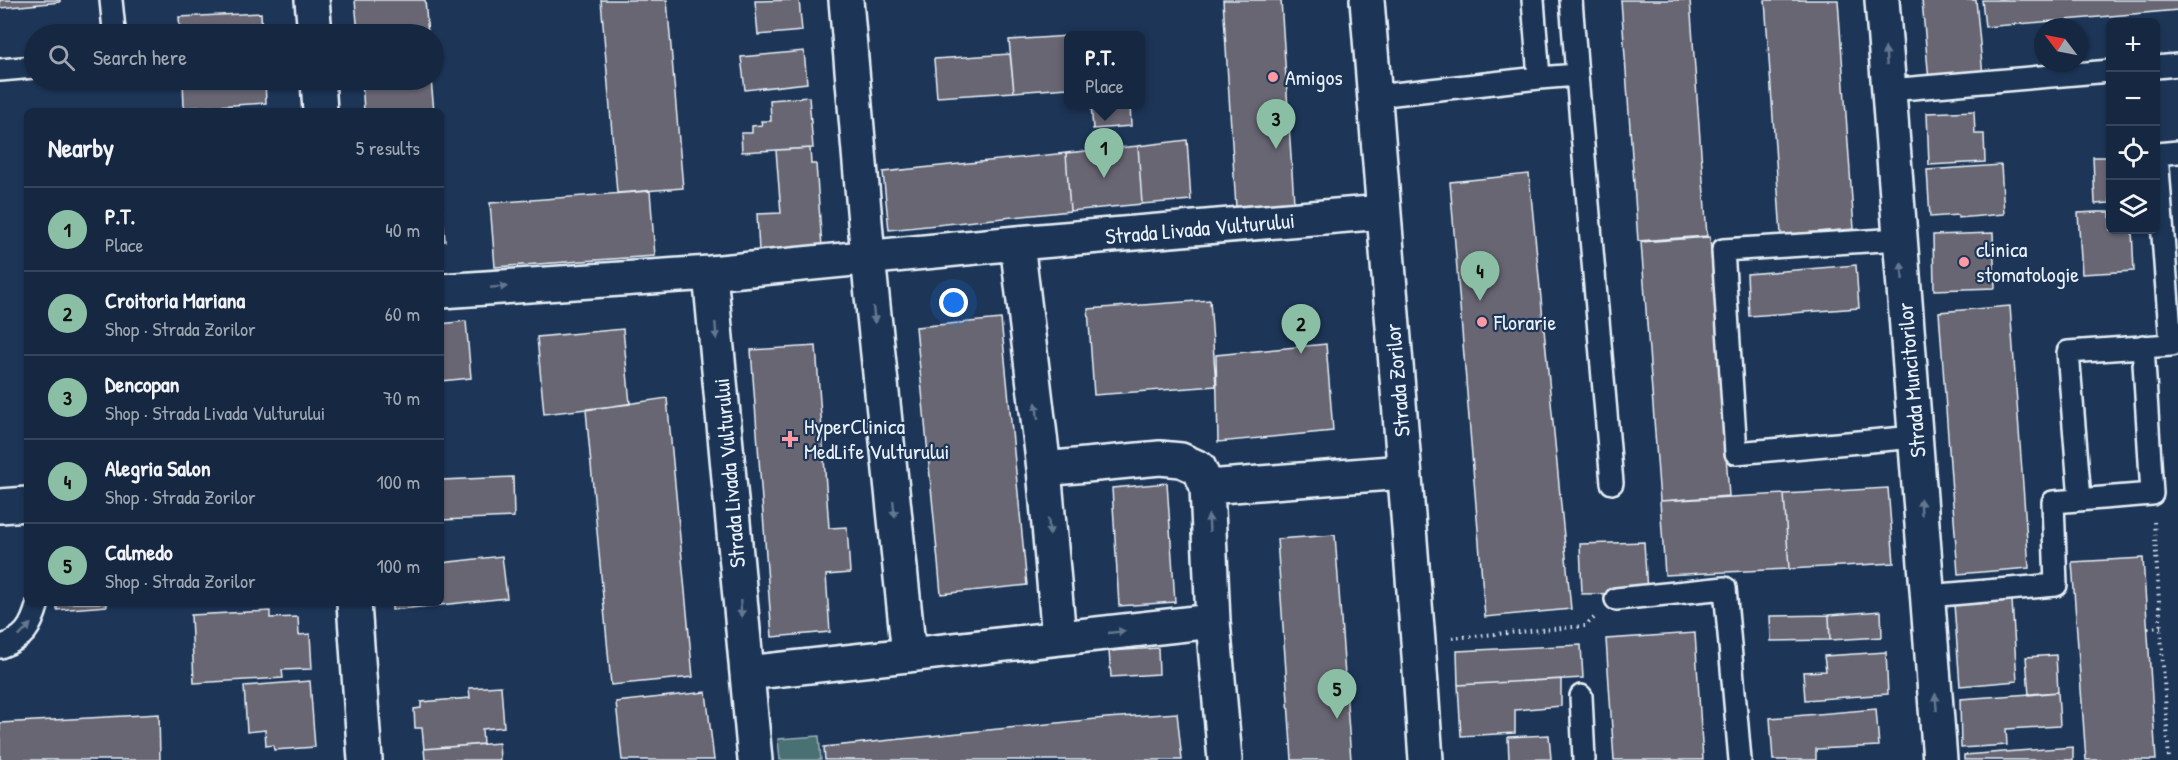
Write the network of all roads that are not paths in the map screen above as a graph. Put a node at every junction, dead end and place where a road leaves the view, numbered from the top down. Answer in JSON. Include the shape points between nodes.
{"nodes":[{"id":1,"x":111,"y":0,"type":"edge"},
{"id":2,"x":312,"y":0,"type":"edge"},
{"id":3,"x":846,"y":0,"type":"edge"},
{"id":4,"x":1367,"y":0,"type":"edge"},
{"id":5,"x":1533,"y":0,"type":"edge"},
{"id":6,"x":1571,"y":0,"type":"edge"},
{"id":7,"x":1882,"y":0,"type":"edge"},
{"id":8,"x":113,"y":24,"type":"edge"},
{"id":9,"x":314,"y":24,"type":"edge"},
{"id":10,"x":2178,"y":65,"type":"edge"},
{"id":11,"x":2160,"y":67,"type":"edge"},
{"id":12,"x":24,"y":68,"type":"edge"},
{"id":13,"x":0,"y":70,"type":"edge"},
{"id":14,"x":2106,"y":71,"type":"edge"},
{"id":15,"x":1577,"y":75,"type":"junction"},
{"id":16,"x":1539,"y":78,"type":"junction"},
{"id":17,"x":319,"y":90,"type":"edge"},
{"id":18,"x":1889,"y":90,"type":"junction"},
{"id":19,"x":1376,"y":96,"type":"junction"},
{"id":20,"x":320,"y":108,"type":"edge"},
{"id":21,"x":2164,"y":149,"type":"edge"},
{"id":22,"x":1383,"y":212,"type":"junction"},
{"id":23,"x":1900,"y":238,"type":"junction"},
{"id":24,"x":1017,"y":243,"type":"junction"},
{"id":25,"x":868,"y":257,"type":"junction"},
{"id":26,"x":710,"y":273,"type":"junction"},
{"id":27,"x":444,"y":291,"type":"edge"},
{"id":28,"x":2143,"y":346,"type":"junction"},
{"id":29,"x":1915,"y":437,"type":"junction"},
{"id":30,"x":1044,"y":469,"type":"junction"},
{"id":31,"x":1404,"y":472,"type":"junction"},
{"id":32,"x":1612,"y":483,"type":"dead end"},
{"id":33,"x":1207,"y":487,"type":"junction"},
{"id":34,"x":2080,"y":499,"type":"junction"},
{"id":35,"x":24,"y":504,"type":"edge"},
{"id":36,"x":0,"y":506,"type":"edge"},
{"id":37,"x":1928,"y":596,"type":"junction"},
{"id":38,"x":1616,"y":599,"type":"road end"},
{"id":39,"x":37,"y":606,"type":"edge"},
{"id":40,"x":354,"y":606,"type":"edge"},
{"id":41,"x":1214,"y":621,"type":"junction"},
{"id":42,"x":1059,"y":638,"type":"junction"},
{"id":43,"x":0,"y":648,"type":"edge"},
{"id":44,"x":909,"y":655,"type":"junction"},
{"id":45,"x":747,"y":673,"type":"junction"},
{"id":46,"x":1581,"y":696,"type":"dead end"},
{"id":47,"x":365,"y":760,"type":"edge"},
{"id":48,"x":755,"y":760,"type":"edge"},
{"id":49,"x":1225,"y":760,"type":"edge"},
{"id":50,"x":1426,"y":760,"type":"edge"},
{"id":51,"x":1584,"y":760,"type":"edge"},
{"id":52,"x":1740,"y":760,"type":"edge"},
{"id":53,"x":1940,"y":760,"type":"edge"}],
"edges":[{"from":1,"to":8,"type":"lane"},
{"from":2,"to":9,"type":"street"},
{"from":3,"to":25,"type":"street"},
{"from":4,"to":19,"type":"street","name":"Strada Zorilor"},
{"from":5,"to":16,"type":"lane"},
{"from":6,"to":15,"type":"lane"},
{"from":18,"to":7,"type":"street","name":"Strada Muncitorilor","one_way":true},
{"from":10,"to":11,"type":"lane"},
{"from":12,"to":13,"type":"lane"},
{"from":14,"to":18,"type":"lane"},
{"from":15,"to":16,"type":"lane"},
{"from":15,"to":32,"type":"lane"},
{"from":16,"to":19,"type":"lane"},
{"from":17,"to":20,"type":"street"},
{"from":18,"to":23,"type":"street","name":"Strada Muncitorilor"},
{"from":19,"to":22,"type":"street","name":"Strada Zorilor"},
{"from":21,"to":28,"type":"lane","via":[[2170,345]]},
{"from":22,"to":24,"type":"street","name":"Strada Livada Vulturului"},
{"from":22,"to":31,"type":"street","name":"Strada Zorilor"},
{"from":29,"to":23,"type":"street","name":"Strada Muncitorilor","one_way":true},
{"from":23,"to":29,"type":"lane","via":[[1723,250],[1736,453]]},
{"from":24,"to":25,"type":"street","name":"Strada Livada Vulturului"},
{"from":30,"to":24,"type":"street","one_way":true},
{"from":25,"to":26,"type":"street","name":"Strada Livada Vulturului"},
{"from":25,"to":44,"type":"street","one_way":true},
{"from":27,"to":26,"type":"street","name":"Strada Livada Vulturului","one_way":true},
{"from":26,"to":45,"type":"street","name":"Strada Livada Vulturului","one_way":true},
{"from":28,"to":34,"type":"lane","via":[[2152,494]]},
{"from":28,"to":34,"type":"lane","via":[[2068,352]]},
{"from":37,"to":29,"type":"street","name":"Strada Muncitorilor","one_way":true},
{"from":30,"to":33,"type":"street","via":[[1160,458],[1181,460],[1199,468]]},
{"from":30,"to":42,"type":"street","one_way":true},
{"from":31,"to":33,"type":"street"},
{"from":31,"to":50,"type":"street","name":"Strada Zorilor"},
{"from":41,"to":33,"type":"street","one_way":true},
{"from":34,"to":37,"type":"lane","via":[[2053,502],[2056,585]]},
{"from":35,"to":36,"type":"street"},
{"from":53,"to":37,"type":"street","name":"Strada Muncitorilor","one_way":true},
{"from":38,"to":52,"type":"lane","via":[[1725,588]]},
{"from":43,"to":39,"type":"lane","one_way":true,"via":[[27,630]]},
{"from":40,"to":47,"type":"street"},
{"from":42,"to":41,"type":"street","one_way":true},
{"from":41,"to":49,"type":"street"},
{"from":42,"to":44,"type":"street"},
{"from":44,"to":45,"type":"street"},
{"from":45,"to":48,"type":"street","name":"Strada Livada Vulturului"},
{"from":46,"to":51,"type":"lane"}]}
